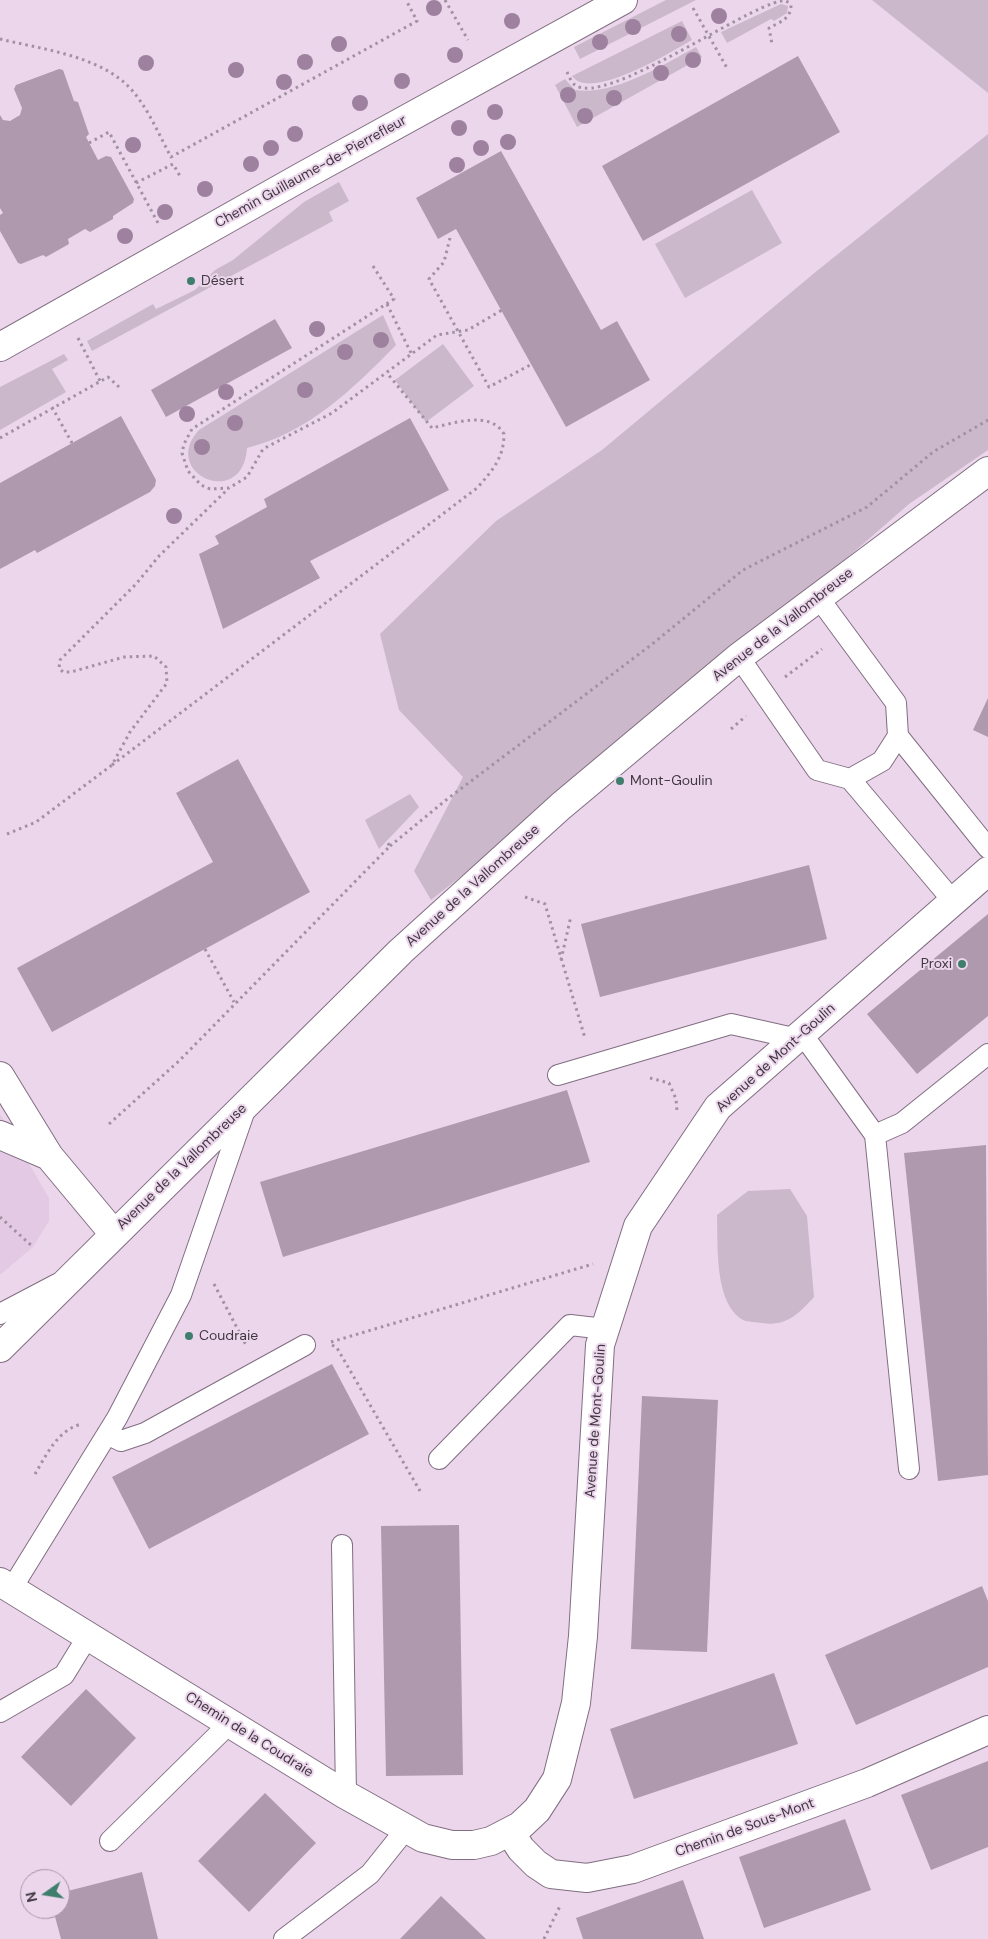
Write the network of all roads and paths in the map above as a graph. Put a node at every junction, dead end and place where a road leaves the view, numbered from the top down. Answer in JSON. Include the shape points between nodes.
{"nodes":[{"id":1,"x":406,"y":0,"type":"edge"},
{"id":2,"x":445,"y":0,"type":"edge"},
{"id":3,"x":623,"y":0,"type":"edge"},
{"id":4,"x":693,"y":8,"type":"dead end"},
{"id":5,"x":709,"y":36,"type":"junction"},
{"id":6,"x":0,"y":38,"type":"edge"},
{"id":7,"x":468,"y":40,"type":"dead end"},
{"id":8,"x":772,"y":44,"type":"dead end"},
{"id":9,"x":727,"y":68,"type":"dead end"},
{"id":10,"x":567,"y":72,"type":"dead end"},
{"id":11,"x":89,"y":143,"type":"dead end"},
{"id":12,"x":180,"y":176,"type":"dead end"},
{"id":13,"x":136,"y":183,"type":"junction"},
{"id":14,"x":162,"y":231,"type":"dead end"},
{"id":15,"x":450,"y":238,"type":"dead end"},
{"id":16,"x":373,"y":266,"type":"dead end"},
{"id":17,"x":387,"y":304,"type":"junction"},
{"id":18,"x":502,"y":310,"type":"dead end"},
{"id":19,"x":459,"y":332,"type":"junction"},
{"id":20,"x":78,"y":338,"type":"dead end"},
{"id":21,"x":0,"y":347,"type":"edge"},
{"id":22,"x":412,"y":355,"type":"junction"},
{"id":23,"x":532,"y":364,"type":"dead end"},
{"id":24,"x":387,"y":373,"type":"junction"},
{"id":25,"x":100,"y":381,"type":"junction"},
{"id":26,"x":119,"y":386,"type":"dead end"},
{"id":27,"x":52,"y":407,"type":"junction"},
{"id":28,"x":988,"y":420,"type":"edge"},
{"id":29,"x":0,"y":438,"type":"edge"},
{"id":30,"x":72,"y":443,"type":"dead end"},
{"id":31,"x":988,"y":471,"type":"edge"},
{"id":32,"x":229,"y":488,"type":"junction"},
{"id":33,"x":818,"y":597,"type":"junction"},
{"id":34,"x":739,"y":657,"type":"junction"},
{"id":35,"x":898,"y":736,"type":"junction"},
{"id":36,"x":112,"y":765,"type":"junction"},
{"id":37,"x":850,"y":779,"type":"junction"},
{"id":38,"x":7,"y":834,"type":"dead end"},
{"id":39,"x":386,"y":841,"type":"dead end"},
{"id":40,"x":390,"y":846,"type":"junction"},
{"id":41,"x":988,"y":848,"type":"edge"},
{"id":42,"x":988,"y":871,"type":"edge"},
{"id":43,"x":525,"y":897,"type":"dead end"},
{"id":44,"x":953,"y":901,"type":"junction"},
{"id":45,"x":571,"y":916,"type":"dead end"},
{"id":46,"x":205,"y":950,"type":"dead end"},
{"id":47,"x":561,"y":961,"type":"junction"},
{"id":48,"x":234,"y":1002,"type":"junction"},
{"id":49,"x":800,"y":1037,"type":"junction"},
{"id":50,"x":988,"y":1054,"type":"edge"},
{"id":51,"x":614,"y":1059,"type":"junction"},
{"id":52,"x":593,"y":1065,"type":"junction"},
{"id":53,"x":558,"y":1075,"type":"dead end"},
{"id":54,"x":0,"y":1082,"type":"edge"},
{"id":55,"x":247,"y":1105,"type":"junction"},
{"id":56,"x":109,"y":1124,"type":"dead end"},
{"id":57,"x":874,"y":1135,"type":"junction"},
{"id":58,"x":0,"y":1136,"type":"edge"},
{"id":59,"x":45,"y":1149,"type":"junction"},
{"id":60,"x":680,"y":1164,"type":"junction"},
{"id":61,"x":0,"y":1217,"type":"edge"},
{"id":62,"x":114,"y":1234,"type":"junction"},
{"id":63,"x":33,"y":1247,"type":"dead end"},
{"id":64,"x":601,"y":1261,"type":"dead end"},
{"id":65,"x":188,"y":1274,"type":"junction"},
{"id":66,"x":70,"y":1277,"type":"junction"},
{"id":67,"x":0,"y":1314,"type":"edge"},
{"id":68,"x":605,"y":1329,"type":"junction"},
{"id":69,"x":305,"y":1345,"type":"dead end"},
{"id":70,"x":0,"y":1348,"type":"edge"},
{"id":71,"x":258,"y":1370,"type":"junction"},
{"id":72,"x":87,"y":1423,"type":"dead end"},
{"id":73,"x":107,"y":1434,"type":"junction"},
{"id":74,"x":439,"y":1459,"type":"dead end"},
{"id":75,"x":909,"y":1469,"type":"dead end"},
{"id":76,"x":35,"y":1474,"type":"dead end"},
{"id":77,"x":420,"y":1491,"type":"dead end"},
{"id":78,"x":342,"y":1545,"type":"dead end"},
{"id":79,"x":6,"y":1585,"type":"edge"},
{"id":80,"x":88,"y":1636,"type":"junction"},
{"id":81,"x":0,"y":1712,"type":"edge"},
{"id":82,"x":230,"y":1723,"type":"junction"},
{"id":83,"x":988,"y":1730,"type":"edge"},
{"id":84,"x":346,"y":1795,"type":"junction"},
{"id":85,"x":406,"y":1829,"type":"junction"},
{"id":86,"x":510,"y":1832,"type":"junction"},
{"id":87,"x":110,"y":1841,"type":"dead end"},
{"id":88,"x":561,"y":1905,"type":"dead end"},
{"id":89,"x":284,"y":1939,"type":"edge"},
{"id":90,"x":544,"y":1939,"type":"edge"}],
"edges":[{"from":1,"to":6,"type":"path","via":[[417,21],[170,157],[139,100],[115,76],[95,65]]},
{"from":2,"to":7,"type":"path"},
{"from":3,"to":21,"type":"street","name":"Chemin Guillaume-de-Pierrefleur"},
{"from":4,"to":5,"type":"path"},
{"from":5,"to":8,"type":"path","via":[[749,15],[788,1],[791,12],[769,28]]},
{"from":5,"to":9,"type":"path"},
{"from":5,"to":10,"type":"path","via":[[643,71],[603,85],[583,88],[575,85]]},
{"from":11,"to":13,"type":"path","via":[[109,132]]},
{"from":12,"to":13,"type":"path","via":[[173,164]]},
{"from":13,"to":14,"type":"path"},
{"from":15,"to":19,"type":"path","via":[[444,262],[429,280]]},
{"from":16,"to":17,"type":"path","via":[[394,299]]},
{"from":17,"to":22,"type":"path"},
{"from":17,"to":32,"type":"path","via":[[192,429],[182,453],[188,472],[210,489]]},
{"from":18,"to":19,"type":"path"},
{"from":19,"to":22,"type":"path","via":[[438,335]]},
{"from":19,"to":23,"type":"path","via":[[489,387]]},
{"from":20,"to":25,"type":"path"},
{"from":22,"to":24,"type":"path"},
{"from":24,"to":32,"type":"path","via":[[332,413],[263,449],[247,477]]},
{"from":24,"to":36,"type":"path","via":[[432,428],[484,420],[494,423],[504,434],[498,463],[477,488]]},
{"from":25,"to":26,"type":"path","via":[[108,377]]},
{"from":25,"to":27,"type":"path"},
{"from":27,"to":29,"type":"path"},
{"from":27,"to":30,"type":"path"},
{"from":28,"to":40,"type":"path","via":[[933,452],[867,507],[743,570],[652,645],[576,700]]},
{"from":31,"to":33,"type":"street","name":"Avenue de la Vallombreuse"},
{"from":32,"to":36,"type":"path","via":[[60,660],[59,668],[63,672],[108,660],[147,656],[154,656],[166,667],[167,683],[130,732]]},
{"from":33,"to":34,"type":"street","name":"Avenue de la Vallombreuse"},
{"from":33,"to":35,"type":"lane","via":[[896,703]]},
{"from":34,"to":37,"type":"lane","via":[[817,770]]},
{"from":34,"to":55,"type":"street","name":"Avenue de la Vallombreuse","via":[[528,836],[402,951]]},
{"from":35,"to":37,"type":"lane","via":[[882,761]]},
{"from":35,"to":41,"type":"lane"},
{"from":36,"to":38,"type":"path","via":[[36,822]]},
{"from":37,"to":44,"type":"lane"},
{"from":39,"to":40,"type":"path"},
{"from":40,"to":48,"type":"path"},
{"from":42,"to":44,"type":"street","name":"Avenue de Mont-Goulin"},
{"from":43,"to":47,"type":"path","via":[[545,904]]},
{"from":44,"to":49,"type":"street","name":"Avenue de Mont-Goulin"},
{"from":45,"to":47,"type":"path"},
{"from":46,"to":48,"type":"path"},
{"from":47,"to":52,"type":"path"},
{"from":48,"to":56,"type":"path","via":[[178,1061]]},
{"from":49,"to":51,"type":"lane","via":[[732,1024]]},
{"from":49,"to":57,"type":"lane"},
{"from":49,"to":60,"type":"street","name":"Avenue de Mont-Goulin","via":[[718,1107]]},
{"from":50,"to":57,"type":"lane","via":[[902,1123]]},
{"from":51,"to":52,"type":"lane"},
{"from":51,"to":60,"type":"path","via":[[621,1071],[669,1083],[676,1099]]},
{"from":52,"to":53,"type":"lane"},
{"from":54,"to":59,"type":"street"},
{"from":55,"to":62,"type":"street","name":"Avenue de la Vallombreuse"},
{"from":55,"to":65,"type":"lane"},
{"from":57,"to":75,"type":"lane"},
{"from":58,"to":59,"type":"street"},
{"from":59,"to":62,"type":"street"},
{"from":60,"to":68,"type":"street","name":"Avenue de Mont-Goulin","via":[[638,1226]]},
{"from":61,"to":63,"type":"path"},
{"from":62,"to":66,"type":"street","name":"Avenue de la Vallombreuse"},
{"from":64,"to":77,"type":"path","via":[[327,1343],[337,1348]]},
{"from":65,"to":71,"type":"path","via":[[214,1284]]},
{"from":65,"to":73,"type":"lane","via":[[181,1295]]},
{"from":66,"to":67,"type":"lane"},
{"from":66,"to":70,"type":"street","name":"Avenue de la Vallombreuse"},
{"from":68,"to":74,"type":"lane","via":[[570,1325]]},
{"from":68,"to":86,"type":"street","name":"Avenue de Mont-Goulin","via":[[600,1345],[576,1704],[565,1752],[550,1792],[525,1822]]},
{"from":69,"to":71,"type":"lane"},
{"from":71,"to":73,"type":"lane","via":[[144,1433],[121,1442]]},
{"from":72,"to":76,"type":"path","via":[[59,1435]]},
{"from":73,"to":79,"type":"lane"},
{"from":78,"to":84,"type":"lane"},
{"from":79,"to":80,"type":"street","name":"Chemin de la Coudraie"},
{"from":80,"to":81,"type":"lane","via":[[64,1675]]},
{"from":80,"to":82,"type":"street","name":"Chemin de la Coudraie"},
{"from":82,"to":84,"type":"street","name":"Chemin de la Coudraie"},
{"from":82,"to":87,"type":"lane"},
{"from":83,"to":86,"type":"street","name":"Chemin de Sous-Mont","via":[[867,1783],[633,1868],[587,1878],[551,1874],[521,1849]]},
{"from":84,"to":85,"type":"street","name":"Chemin de la Coudraie"},
{"from":85,"to":86,"type":"street","name":"Chemin de la Coudraie","via":[[438,1842],[462,1845],[491,1841]]},
{"from":85,"to":89,"type":"lane","via":[[370,1874]]},
{"from":88,"to":90,"type":"path"}]}
